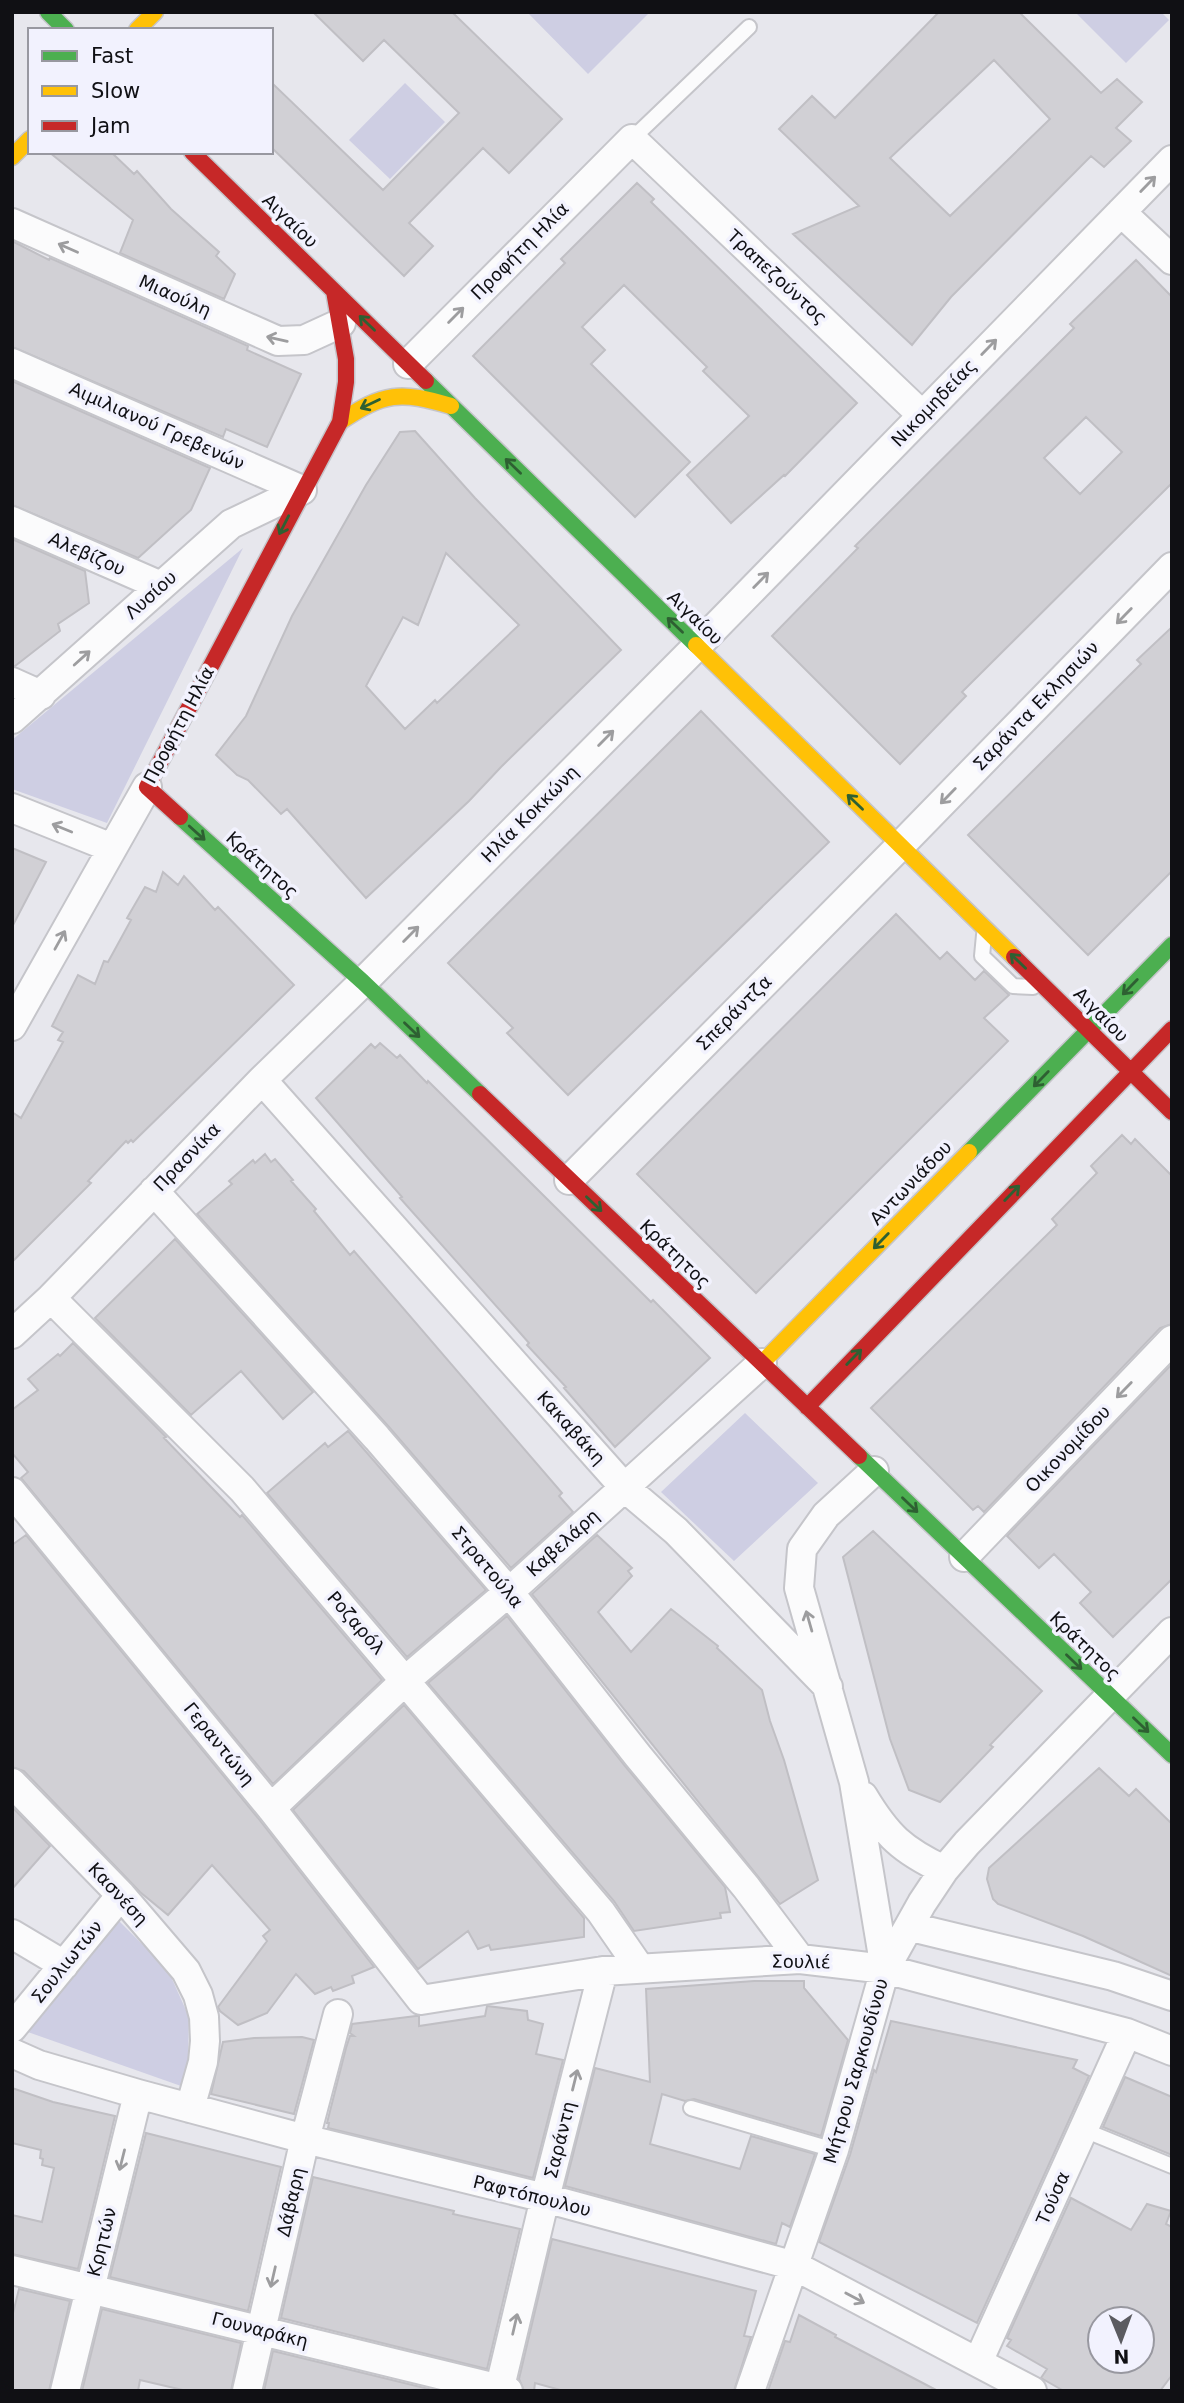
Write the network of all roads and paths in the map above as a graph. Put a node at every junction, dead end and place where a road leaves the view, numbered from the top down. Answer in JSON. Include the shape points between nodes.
{"nodes":[{"id":1,"x":48,"y":12,"type":"edge"},
{"id":2,"x":155,"y":12,"type":"edge"},
{"id":3,"x":749,"y":27,"type":"dead end"},
{"id":4,"x":64,"y":28,"type":"edge"},
{"id":5,"x":139,"y":28,"type":"edge"},
{"id":6,"x":632,"y":139,"type":"junction"},
{"id":7,"x":28,"y":141,"type":"edge"},
{"id":8,"x":194,"y":154,"type":"edge"},
{"id":9,"x":12,"y":157,"type":"edge"},
{"id":10,"x":1172,"y":159,"type":"edge"},
{"id":11,"x":1121,"y":212,"type":"junction"},
{"id":12,"x":12,"y":223,"type":"edge"},
{"id":13,"x":1172,"y":260,"type":"edge"},
{"id":14,"x":334,"y":291,"type":"junction"},
{"id":15,"x":341,"y":323,"type":"junction"},
{"id":16,"x":12,"y":363,"type":"edge"},
{"id":17,"x":408,"y":364,"type":"junction"},
{"id":18,"x":451,"y":406,"type":"junction"},
{"id":19,"x":922,"y":415,"type":"junction"},
{"id":20,"x":340,"y":422,"type":"junction"},
{"id":21,"x":302,"y":490,"type":"junction"},
{"id":22,"x":12,"y":522,"type":"edge"},
{"id":23,"x":1172,"y":567,"type":"edge"},
{"id":24,"x":161,"y":586,"type":"junction"},
{"id":25,"x":697,"y":646,"type":"junction"},
{"id":26,"x":12,"y":682,"type":"edge"},
{"id":27,"x":41,"y":695,"type":"junction"},
{"id":28,"x":12,"y":719,"type":"edge"},
{"id":29,"x":146,"y":787,"type":"junction"},
{"id":30,"x":12,"y":808,"type":"edge"},
{"id":31,"x":900,"y":846,"type":"junction"},
{"id":32,"x":112,"y":848,"type":"junction"},
{"id":33,"x":1172,"y":945,"type":"edge"},
{"id":34,"x":363,"y":982,"type":"junction"},
{"id":35,"x":19,"y":997,"type":"edge"},
{"id":36,"x":12,"y":1026,"type":"edge"},
{"id":37,"x":1172,"y":1029,"type":"edge"},
{"id":38,"x":1088,"y":1030,"type":"junction"},
{"id":39,"x":1130,"y":1071,"type":"junction"},
{"id":40,"x":262,"y":1080,"type":"junction"},
{"id":41,"x":1172,"y":1112,"type":"edge"},
{"id":42,"x":569,"y":1180,"type":"junction"},
{"id":43,"x":153,"y":1191,"type":"junction"},
{"id":44,"x":51,"y":1298,"type":"junction"},
{"id":45,"x":12,"y":1334,"type":"edge"},
{"id":46,"x":1172,"y":1340,"type":"edge"},
{"id":47,"x":762,"y":1363,"type":"junction"},
{"id":48,"x":807,"y":1407,"type":"junction"},
{"id":49,"x":874,"y":1471,"type":"junction"},
{"id":50,"x":624,"y":1488,"type":"junction"},
{"id":51,"x":12,"y":1492,"type":"edge"},
{"id":52,"x":964,"y":1557,"type":"junction"},
{"id":53,"x":509,"y":1592,"type":"junction"},
{"id":54,"x":1172,"y":1632,"type":"edge"},
{"id":55,"x":406,"y":1681,"type":"junction"},
{"id":56,"x":828,"y":1687,"type":"junction"},
{"id":57,"x":1110,"y":1696,"type":"junction"},
{"id":58,"x":1172,"y":1755,"type":"edge"},
{"id":59,"x":855,"y":1782,"type":"junction"},
{"id":60,"x":12,"y":1783,"type":"edge"},
{"id":61,"x":271,"y":1808,"type":"junction"},
{"id":62,"x":944,"y":1870,"type":"junction"},
{"id":63,"x":121,"y":1895,"type":"junction"},
{"id":64,"x":911,"y":1927,"type":"junction"},
{"id":65,"x":12,"y":1934,"type":"edge"},
{"id":66,"x":800,"y":1959,"type":"junction"},
{"id":67,"x":64,"y":1965,"type":"junction"},
{"id":68,"x":639,"y":1967,"type":"junction"},
{"id":69,"x":886,"y":1969,"type":"junction"},
{"id":70,"x":603,"y":1971,"type":"junction"},
{"id":71,"x":1172,"y":1996,"type":"edge"},
{"id":72,"x":421,"y":2000,"type":"joint"},
{"id":73,"x":338,"y":2014,"type":"dead end"},
{"id":74,"x":12,"y":2028,"type":"edge"},
{"id":75,"x":1127,"y":2033,"type":"junction"},
{"id":76,"x":1172,"y":2051,"type":"edge"},
{"id":77,"x":12,"y":2053,"type":"edge"},
{"id":78,"x":138,"y":2094,"type":"junction"},
{"id":79,"x":190,"y":2108,"type":"junction"},
{"id":80,"x":691,"y":2108,"type":"dead end"},
{"id":81,"x":1084,"y":2130,"type":"junction"},
{"id":82,"x":305,"y":2139,"type":"junction"},
{"id":83,"x":834,"y":2150,"type":"junction"},
{"id":84,"x":1172,"y":2166,"type":"edge"},
{"id":85,"x":545,"y":2198,"type":"junction"},
{"id":86,"x":795,"y":2266,"type":"junction"},
{"id":87,"x":12,"y":2270,"type":"edge"},
{"id":88,"x":90,"y":2290,"type":"junction"},
{"id":89,"x":260,"y":2330,"type":"junction"},
{"id":90,"x":978,"y":2362,"type":"junction"},
{"id":91,"x":502,"y":2390,"type":"edge"},
{"id":92,"x":65,"y":2391,"type":"edge"},
{"id":93,"x":247,"y":2391,"type":"edge"},
{"id":94,"x":750,"y":2391,"type":"edge"},
{"id":95,"x":1032,"y":2391,"type":"edge"}],
"edges":[{"from":1,"to":4,"type":"street"},
{"from":2,"to":5,"type":"street"},
{"from":3,"to":6,"type":"lane"},
{"from":17,"to":6,"type":"street","name":"Προφήτη Ηλία","one_way":true},
{"from":6,"to":19,"type":"street","name":"Τραπεζούντος"},
{"from":7,"to":9,"type":"street"},
{"from":8,"to":14,"type":"street","name":"Αιγαίου"},
{"from":11,"to":10,"type":"street","name":"Νικομηδείας","one_way":true},
{"from":11,"to":13,"type":"street"},
{"from":19,"to":11,"type":"street","name":"Νικομηδείας","one_way":true},
{"from":15,"to":12,"type":"street","name":"Μιαούλη","one_way":true,"via":[[304,340],[278,341]]},
{"from":14,"to":15,"type":"street","name":"Προφήτη Ηλία"},
{"from":17,"to":14,"type":"street","name":"Αιγαίου","one_way":true},
{"from":15,"to":20,"type":"street","name":"Προφήτη Ηλία","via":[[346,382]]},
{"from":16,"to":21,"type":"street","name":"Αιμιλιανού Γρεβενών"},
{"from":17,"to":18,"type":"street","name":"Αιγαίου"},
{"from":18,"to":20,"type":"street","name":"Προφήτη Ηλία","one_way":true,"via":[[416,395],[391,395],[366,404]]},
{"from":25,"to":18,"type":"street","name":"Αιγαίου","one_way":true},
{"from":25,"to":19,"type":"street","name":"Νικομηδείας","one_way":true},
{"from":20,"to":21,"type":"street","name":"Προφήτη Ηλία"},
{"from":21,"to":24,"type":"street","name":"Λυσίου","via":[[231,524]]},
{"from":21,"to":29,"type":"street","name":"Προφήτη Ηλία","one_way":true},
{"from":22,"to":24,"type":"street","name":"Αλεβίζου"},
{"from":23,"to":31,"type":"street","name":"Σαράντα Εκλησιών","one_way":true},
{"from":27,"to":24,"type":"street","name":"Λυσίου","one_way":true},
{"from":31,"to":25,"type":"street","name":"Αιγαίου","one_way":true},
{"from":34,"to":25,"type":"street","name":"Ηλία Κοκκώνη","one_way":true},
{"from":26,"to":27,"type":"street"},
{"from":27,"to":28,"type":"street","name":"Λυσίου"},
{"from":29,"to":32,"type":"street","name":"Προφήτη Ηλία"},
{"from":29,"to":34,"type":"street","name":"Κράτητος","one_way":true},
{"from":32,"to":30,"type":"street","one_way":true},
{"from":38,"to":31,"type":"street","name":"Αιγαίου","one_way":true},
{"from":31,"to":42,"type":"street","name":"Σπεράντζα"},
{"from":35,"to":32,"type":"street","name":"Προφήτη Ηλία","one_way":true},
{"from":33,"to":38,"type":"street","name":"Αντωνιάδου","one_way":true},
{"from":34,"to":40,"type":"street","name":"Πρασνίκα"},
{"from":34,"to":42,"type":"street","name":"Κράτητος","one_way":true},
{"from":35,"to":36,"type":"street","name":"Προφήτη Ηλία"},
{"from":37,"to":39,"type":"street"},
{"from":38,"to":39,"type":"street","name":"Αιγαίου"},
{"from":38,"to":47,"type":"street","name":"Αντωνιάδου","one_way":true},
{"from":39,"to":41,"type":"street","name":"Αιγαίου"},
{"from":48,"to":39,"type":"street","one_way":true},
{"from":40,"to":43,"type":"street","name":"Πρασνίκα"},
{"from":40,"to":50,"type":"street","name":"Κακαβάκη"},
{"from":42,"to":47,"type":"street","name":"Κράτητος","one_way":true},
{"from":43,"to":44,"type":"street","name":"Πρασνίκα"},
{"from":43,"to":53,"type":"street","name":"Στρατούλα","via":[[377,1438]]},
{"from":44,"to":45,"type":"street","name":"Πρασνίκα"},
{"from":44,"to":55,"type":"street","name":"Ροζαρόλ","via":[[242,1489]]},
{"from":46,"to":52,"type":"street","name":"Οικονομίδου","one_way":true},
{"from":47,"to":48,"type":"street","name":"Κράτητος"},
{"from":47,"to":50,"type":"street","name":"Καβελάρη"},
{"from":48,"to":49,"type":"street","name":"Κράτητος"},
{"from":49,"to":52,"type":"street","name":"Κράτητος","one_way":true},
{"from":56,"to":49,"type":"street","one_way":true,"via":[[799,1588],[802,1549],[826,1515]]},
{"from":50,"to":53,"type":"street","name":"Καβελάρη"},
{"from":50,"to":56,"type":"street","name":"Κακαβάκη","via":[[676,1531]]},
{"from":51,"to":61,"type":"street","name":"Γεραντώνη"},
{"from":52,"to":57,"type":"street","name":"Κράτητος","one_way":true},
{"from":53,"to":55,"type":"street","name":"Καβελάρη"},
{"from":53,"to":66,"type":"street","name":"Στρατούλα"},
{"from":54,"to":57,"type":"street","name":"Μήτρου Σαρκουδίνου"},
{"from":55,"to":61,"type":"street","name":"Καβελάρη"},
{"from":55,"to":68,"type":"street","name":"Ροζαρόλ","via":[[601,1912]]},
{"from":56,"to":59,"type":"street","name":"Κακαβάκη"},
{"from":57,"to":58,"type":"street","name":"Κράτητος","one_way":true},
{"from":57,"to":62,"type":"street","name":"Μήτρου Σαρκουδίνου"},
{"from":59,"to":62,"type":"street","name":"Κακαβάκη","via":[[881,1827],[918,1857]]},
{"from":59,"to":69,"type":"street","name":"Κακαβάκη"},
{"from":60,"to":63,"type":"street","name":"Κασνέση"},
{"from":61,"to":72,"type":"street","name":"Γεραντώνη"},
{"from":62,"to":64,"type":"street","name":"Μήτρου Σαρκουδίνου"},
{"from":63,"to":67,"type":"street","name":"Σουλιωτών"},
{"from":63,"to":79,"type":"street","name":"Κασνέση","via":[[186,1971],[198,1995],[205,2041]]},
{"from":64,"to":69,"type":"street","name":"Μήτρου Σαρκουδίνου"},
{"from":64,"to":71,"type":"street","via":[[1113,1976]]},
{"from":65,"to":67,"type":"street"},
{"from":66,"to":68,"type":"street","name":"Σουλιέ"},
{"from":66,"to":69,"type":"street","name":"Σουλιέ"},
{"from":67,"to":74,"type":"street","name":"Σουλιωτών"},
{"from":68,"to":70,"type":"street","name":"Σουλιέ"},
{"from":69,"to":75,"type":"street","name":"Σουλιέ"},
{"from":69,"to":83,"type":"street","name":"Μήτρου Σαρκουδίνου"},
{"from":70,"to":72,"type":"street","name":"Σουλιέ"},
{"from":85,"to":70,"type":"street","name":"Σαράντη","one_way":true},
{"from":73,"to":82,"type":"street","name":"Δάβαρη"},
{"from":75,"to":76,"type":"street","name":"Σουλιέ"},
{"from":75,"to":81,"type":"street","name":"Τούσα"},
{"from":77,"to":78,"type":"street","name":"Ραφτόπουλου"},
{"from":78,"to":79,"type":"street","name":"Ραφτόπουλου"},
{"from":78,"to":88,"type":"street","name":"Κρητών","one_way":true},
{"from":79,"to":82,"type":"street","name":"Ραφτόπουλου"},
{"from":80,"to":83,"type":"lane"},
{"from":81,"to":84,"type":"lane"},
{"from":81,"to":90,"type":"street","name":"Τούσα"},
{"from":82,"to":85,"type":"street","name":"Ραφτόπουλου"},
{"from":82,"to":89,"type":"street","name":"Δάβαρη","one_way":true},
{"from":83,"to":86,"type":"street","name":"Μήτρου Σαρκουδίνου"},
{"from":85,"to":86,"type":"street","name":"Ραφτόπουλου"},
{"from":91,"to":85,"type":"street","name":"Σαράντη","one_way":true},
{"from":86,"to":90,"type":"street","name":"Ραφτόπουλου","one_way":true},
{"from":86,"to":94,"type":"street","name":"Μήτρου Σαρκουδίνου"},
{"from":87,"to":88,"type":"street","name":"Γουναράκη"},
{"from":88,"to":89,"type":"street","name":"Γουναράκη"},
{"from":88,"to":92,"type":"street","name":"Κρητών"},
{"from":89,"to":91,"type":"street","name":"Γουναράκη"},
{"from":89,"to":93,"type":"street","name":"Δάβαρη"},
{"from":90,"to":95,"type":"street","name":"Ραφτόπουλου"}]}
